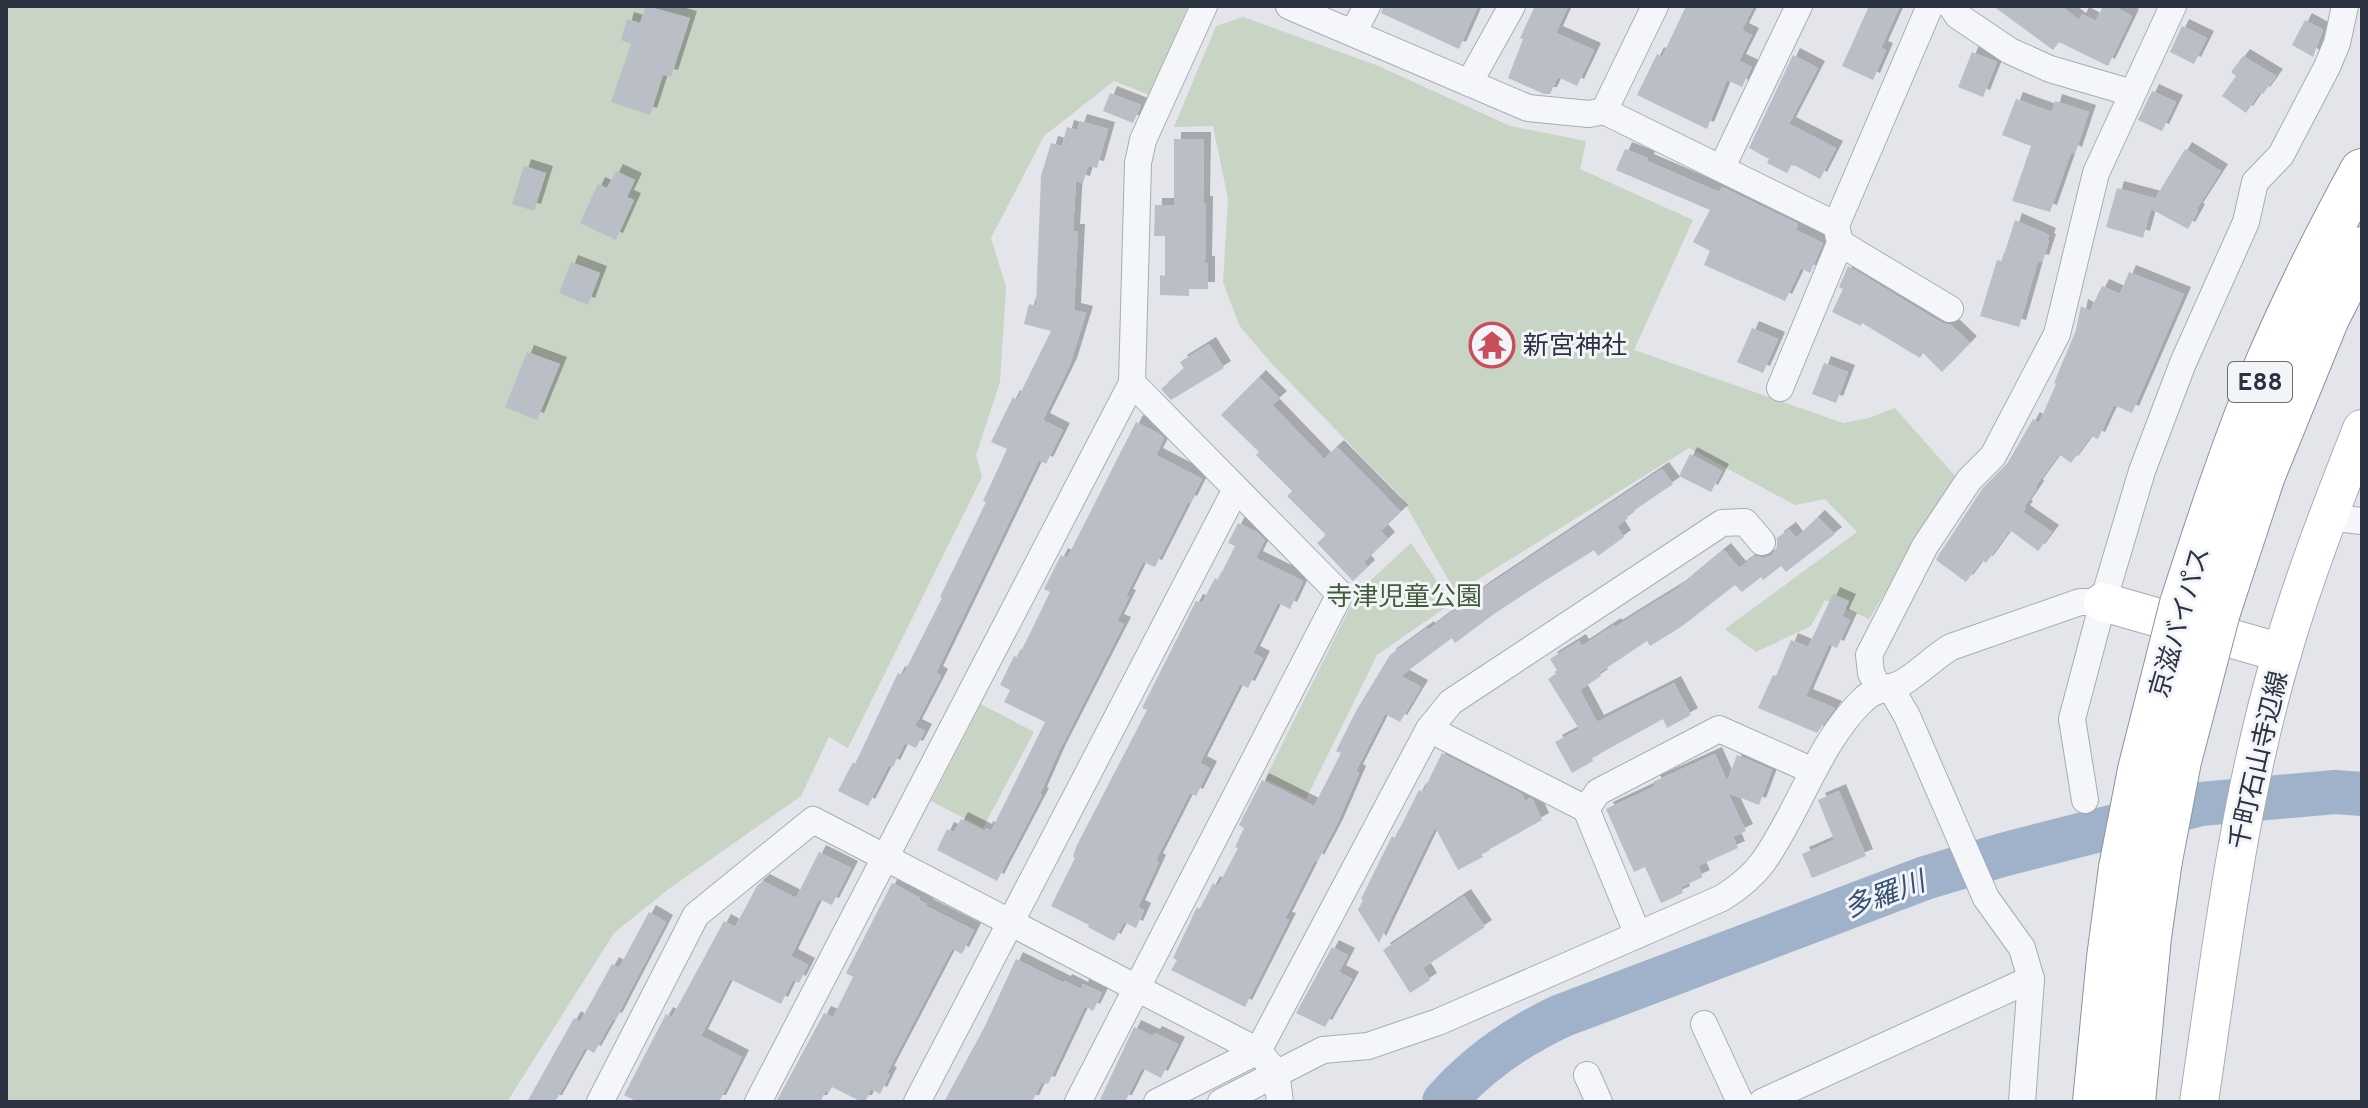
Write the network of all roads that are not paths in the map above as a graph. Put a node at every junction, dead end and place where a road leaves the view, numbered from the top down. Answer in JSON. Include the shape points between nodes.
{"nodes":[{"id":1,"x":1204,"y":6,"type":"edge"},
{"id":2,"x":1289,"y":6,"type":"edge"},
{"id":3,"x":1367,"y":6,"type":"edge"},
{"id":4,"x":1512,"y":6,"type":"edge"},
{"id":5,"x":1655,"y":6,"type":"edge"},
{"id":6,"x":1799,"y":6,"type":"edge"},
{"id":7,"x":1930,"y":6,"type":"edge"},
{"id":8,"x":1951,"y":6,"type":"edge"},
{"id":9,"x":2173,"y":6,"type":"edge"},
{"id":10,"x":2345,"y":6,"type":"edge"},
{"id":11,"x":1353,"y":33,"type":"junction"},
{"id":12,"x":1469,"y":83,"type":"junction"},
{"id":13,"x":2132,"y":93,"type":"junction"},
{"id":14,"x":1604,"y":111,"type":"junction"},
{"id":15,"x":1722,"y":167,"type":"junction"},
{"id":16,"x":2362,"y":171,"type":"edge"},
{"id":17,"x":1838,"y":234,"type":"junction"},
{"id":18,"x":2362,"y":249,"type":"edge"},
{"id":19,"x":1950,"y":309,"type":"dead end"},
{"id":20,"x":1132,"y":383,"type":"junction"},
{"id":21,"x":1780,"y":388,"type":"dead end"},
{"id":22,"x":2362,"y":429,"type":"edge"},
{"id":23,"x":1236,"y":489,"type":"junction"},
{"id":24,"x":2345,"y":519,"type":"edge"},
{"id":25,"x":1762,"y":542,"type":"dead end"},
{"id":26,"x":2103,"y":602,"type":"junction"},
{"id":27,"x":2200,"y":608,"type":"junction"},
{"id":28,"x":2282,"y":653,"type":"junction"},
{"id":29,"x":1884,"y":688,"type":"junction"},
{"id":30,"x":1429,"y":729,"type":"junction"},
{"id":31,"x":1813,"y":771,"type":"junction"},
{"id":32,"x":2085,"y":800,"type":"dead end"},
{"id":33,"x":1586,"y":809,"type":"junction"},
{"id":34,"x":885,"y":857,"type":"junction"},
{"id":35,"x":2141,"y":864,"type":"junction"},
{"id":36,"x":1010,"y":923,"type":"junction"},
{"id":37,"x":1638,"y":935,"type":"junction"},
{"id":38,"x":2031,"y":979,"type":"junction"},
{"id":39,"x":1137,"y":989,"type":"junction"},
{"id":40,"x":1704,"y":1024,"type":"dead end"},
{"id":41,"x":1258,"y":1051,"type":"junction"},
{"id":42,"x":2206,"y":1053,"type":"junction"},
{"id":43,"x":1276,"y":1072,"type":"junction"},
{"id":44,"x":1587,"y":1075,"type":"dead end"},
{"id":45,"x":600,"y":1102,"type":"edge"},
{"id":46,"x":758,"y":1102,"type":"edge"},
{"id":47,"x":917,"y":1102,"type":"edge"},
{"id":48,"x":1078,"y":1102,"type":"edge"},
{"id":49,"x":1157,"y":1102,"type":"edge"},
{"id":50,"x":1221,"y":1102,"type":"edge"},
{"id":51,"x":1280,"y":1102,"type":"edge"},
{"id":52,"x":1599,"y":1102,"type":"edge"},
{"id":53,"x":1740,"y":1102,"type":"edge"},
{"id":54,"x":1762,"y":1102,"type":"edge"},
{"id":55,"x":2022,"y":1102,"type":"edge"},
{"id":56,"x":2095,"y":1102,"type":"edge"},
{"id":57,"x":2133,"y":1102,"type":"edge"},
{"id":58,"x":2199,"y":1102,"type":"edge"},
{"id":59,"x":2209,"y":1102,"type":"edge"}],
"edges":[{"from":1,"to":20,"type":"street","via":[[1143,140]]},
{"from":2,"to":11,"type":"street"},
{"from":3,"to":11,"type":"street"},
{"from":4,"to":12,"type":"street"},
{"from":5,"to":14,"type":"street"},
{"from":6,"to":15,"type":"street"},
{"from":7,"to":17,"type":"street"},
{"from":8,"to":13,"type":"street","via":[[2010,51]]},
{"from":9,"to":13,"type":"street"},
{"from":10,"to":26,"type":"street","via":[[2327,67],[2281,155],[2255,182],[2246,222],[2142,471]]},
{"from":11,"to":12,"type":"street"},
{"from":12,"to":14,"type":"street","via":[[1528,108]]},
{"from":13,"to":29,"type":"street","via":[[2096,173],[2057,334],[1993,456],[1969,480],[1925,546],[1869,655],[1871,673]]},
{"from":14,"to":15,"type":"street"},
{"from":15,"to":17,"type":"street"},
{"from":16,"to":27,"type":"highway","name":"京滋バイパス","number":"E88","via":[[2268,363],[2215,503]]},
{"from":17,"to":19,"type":"street"},
{"from":17,"to":21,"type":"street"},
{"from":18,"to":27,"type":"highway","name":"京滋バイパス","number":"E88"},
{"from":20,"to":23,"type":"street"},
{"from":20,"to":34,"type":"street"},
{"from":22,"to":24,"type":"main road","name":"千町石山寺辺線"},
{"from":23,"to":36,"type":"street"},
{"from":23,"to":39,"type":"street","via":[[1340,594]]},
{"from":24,"to":28,"type":"main road","name":"千町石山寺辺線"},
{"from":25,"to":30,"type":"street","via":[[1745,522],[1722,523],[1451,702]]},
{"from":26,"to":28,"type":"main road"},
{"from":26,"to":29,"type":"street","via":[[2080,602],[1951,647],[1903,682]]},
{"from":26,"to":32,"type":"street","via":[[2072,719]]},
{"from":27,"to":35,"type":"highway","name":"京滋バイパス","number":"E88","bridge":true,"via":[[2140,770]]},
{"from":28,"to":42,"type":"main road","name":"千町石山寺辺線","via":[[2241,827]]},
{"from":29,"to":31,"type":"street","via":[[1865,698],[1849,716]]},
{"from":29,"to":38,"type":"street","via":[[1907,716],[1982,888],[2022,948]]},
{"from":30,"to":33,"type":"street"},
{"from":30,"to":41,"type":"street"},
{"from":31,"to":33,"type":"street","via":[[1719,729],[1598,792]]},
{"from":31,"to":37,"type":"street","via":[[1777,840],[1745,882],[1722,898]]},
{"from":33,"to":37,"type":"street"},
{"from":34,"to":36,"type":"street"},
{"from":34,"to":45,"type":"street","via":[[813,820],[696,915]]},
{"from":34,"to":46,"type":"street"},
{"from":35,"to":56,"type":"highway","name":"京滋バイパス","number":"E88","via":[[2109,958]]},
{"from":35,"to":57,"type":"highway","name":"京滋バイパス","number":"E88","via":[[2148,952]]},
{"from":36,"to":39,"type":"street"},
{"from":36,"to":47,"type":"street"},
{"from":37,"to":43,"type":"street","via":[[1438,1022],[1368,1046],[1323,1050]]},
{"from":38,"to":54,"type":"street"},
{"from":38,"to":55,"type":"street"},
{"from":39,"to":41,"type":"street"},
{"from":39,"to":48,"type":"street"},
{"from":40,"to":53,"type":"street"},
{"from":41,"to":43,"type":"street"},
{"from":41,"to":49,"type":"street"},
{"from":42,"to":58,"type":"main road","name":"千町石山寺辺線"},
{"from":42,"to":59,"type":"main road"},
{"from":43,"to":50,"type":"street"},
{"from":43,"to":51,"type":"street"},
{"from":44,"to":52,"type":"street"}]}
